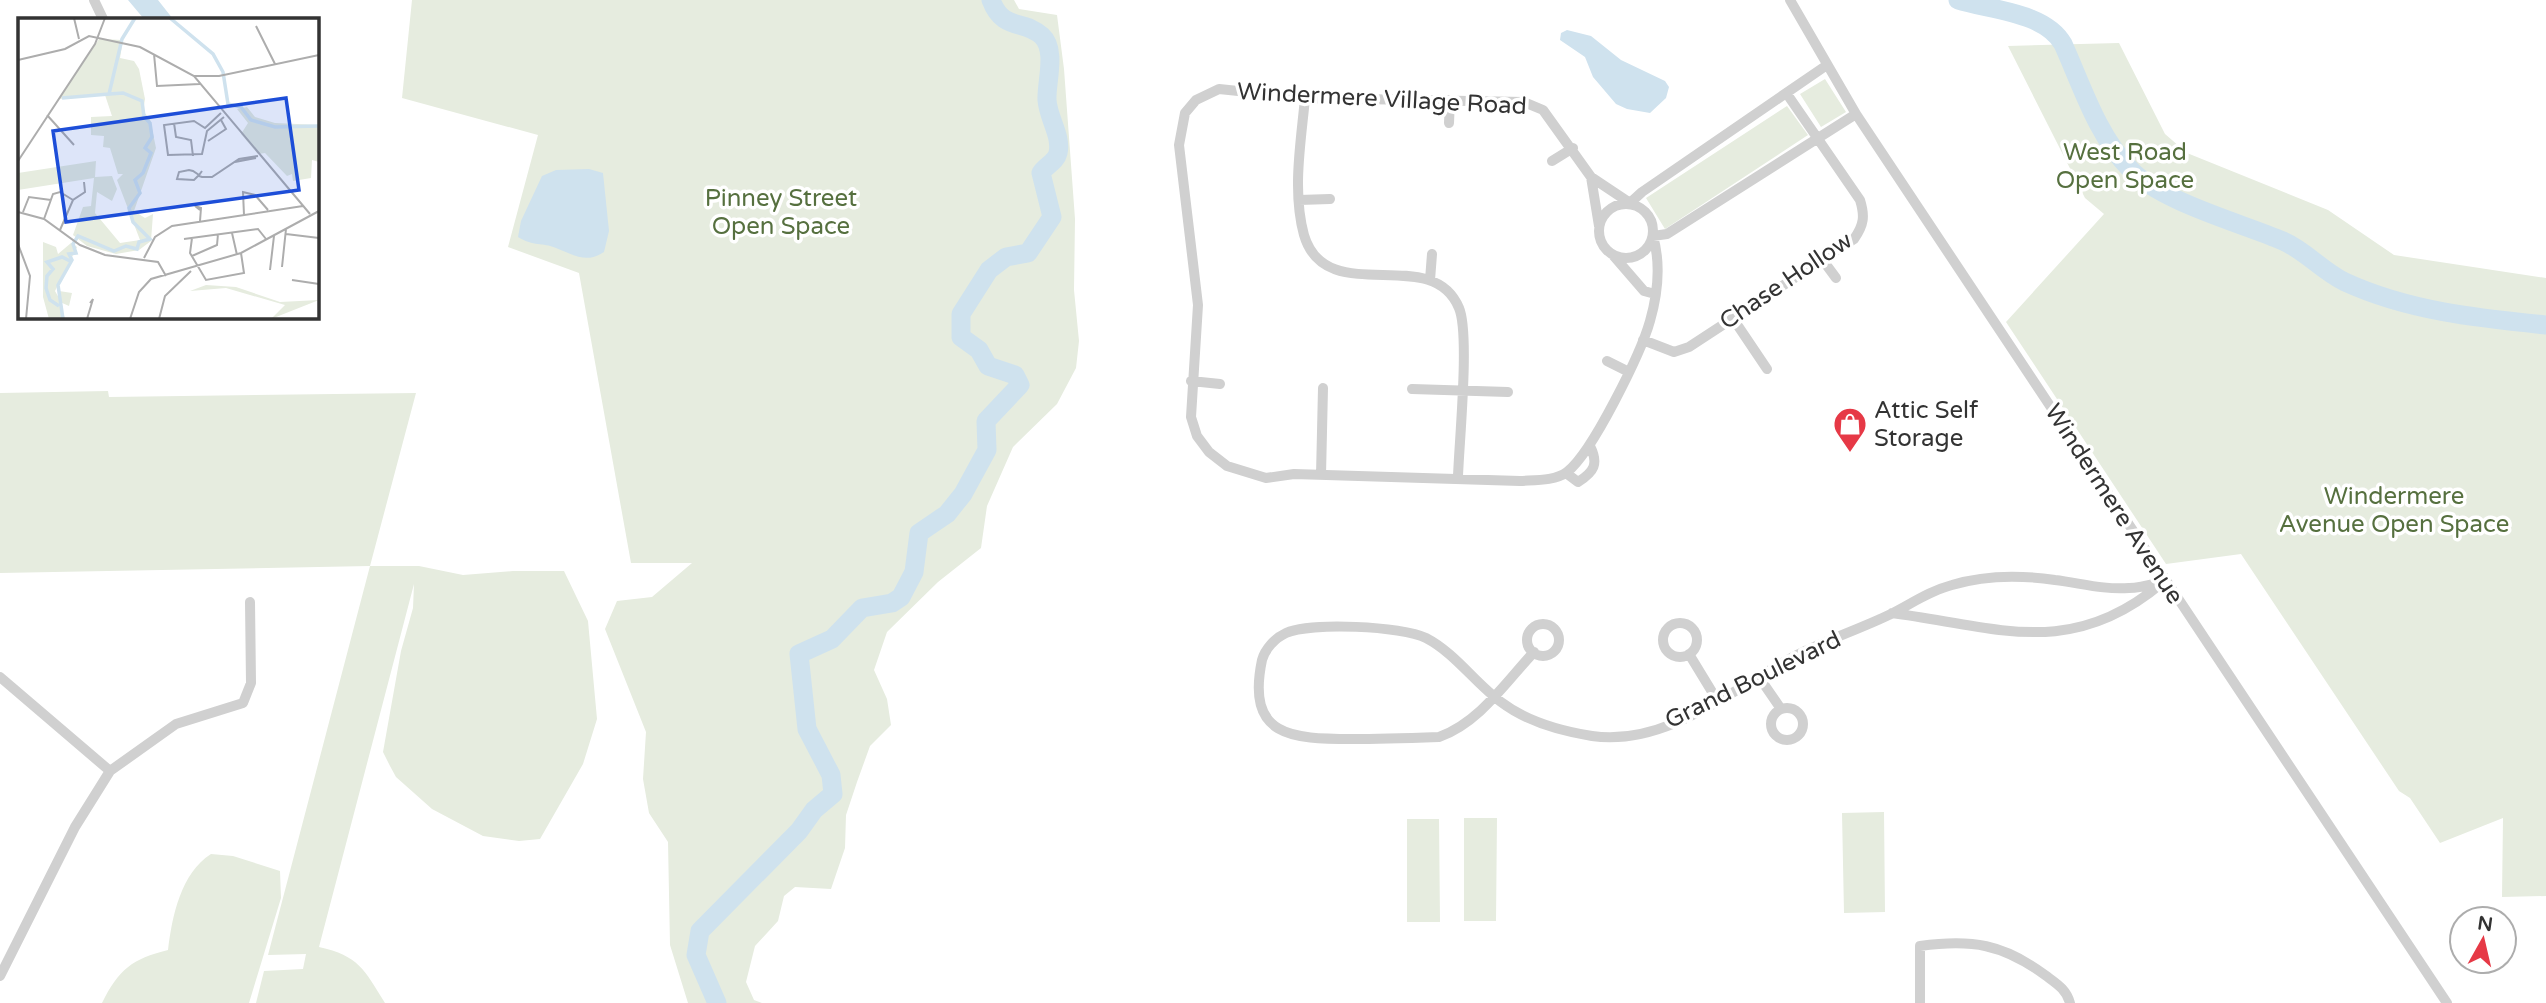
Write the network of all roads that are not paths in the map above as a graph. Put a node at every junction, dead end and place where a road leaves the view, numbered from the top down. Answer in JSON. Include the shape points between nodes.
{"nodes":[{"id":1,"x":94,"y":0,"type":"edge"},
{"id":2,"x":1790,"y":0,"type":"edge"},
{"id":3,"x":103,"y":18,"type":"edge"},
{"id":4,"x":1827,"y":65,"type":"junction"},
{"id":5,"x":1787,"y":94,"type":"junction"},
{"id":6,"x":1305,"y":98,"type":"junction"},
{"id":7,"x":1450,"y":100,"type":"junction"},
{"id":8,"x":1856,"y":114,"type":"junction"},
{"id":9,"x":1449,"y":123,"type":"dead end"},
{"id":10,"x":1818,"y":137,"type":"junction"},
{"id":11,"x":1573,"y":148,"type":"junction"},
{"id":12,"x":1552,"y":161,"type":"dead end"},
{"id":13,"x":1591,"y":177,"type":"junction"},
{"id":14,"x":1330,"y":198,"type":"dead end"},
{"id":15,"x":1299,"y":200,"type":"junction"},
{"id":16,"x":1630,"y":204,"type":"junction"},
{"id":17,"x":1600,"y":226,"type":"junction"},
{"id":18,"x":1653,"y":236,"type":"junction"},
{"id":19,"x":1432,"y":254,"type":"dead end"},
{"id":20,"x":1612,"y":254,"type":"junction"},
{"id":21,"x":1822,"y":259,"type":"junction"},
{"id":22,"x":1836,"y":278,"type":"dead end"},
{"id":23,"x":1430,"y":280,"type":"junction"},
{"id":24,"x":1655,"y":294,"type":"junction"},
{"id":25,"x":1732,"y":317,"type":"junction"},
{"id":26,"x":1643,"y":340,"type":"junction"},
{"id":27,"x":1607,"y":360,"type":"dead end"},
{"id":28,"x":1767,"y":369,"type":"dead end"},
{"id":29,"x":1628,"y":371,"type":"junction"},
{"id":30,"x":1191,"y":381,"type":"junction"},
{"id":31,"x":1220,"y":384,"type":"dead end"},
{"id":32,"x":1323,"y":388,"type":"dead end"},
{"id":33,"x":1412,"y":389,"type":"dead end"},
{"id":34,"x":1461,"y":390,"type":"junction"},
{"id":35,"x":1508,"y":392,"type":"dead end"},
{"id":36,"x":1590,"y":446,"type":"junction"},
{"id":37,"x":1566,"y":473,"type":"junction"},
{"id":38,"x":1321,"y":475,"type":"junction"},
{"id":39,"x":1458,"y":477,"type":"junction"},
{"id":40,"x":2165,"y":581,"type":"junction"},
{"id":41,"x":250,"y":602,"type":"dead end"},
{"id":42,"x":1892,"y":613,"type":"junction"},
{"id":43,"x":1534,"y":652,"type":"dead end"},
{"id":44,"x":1689,"y":654,"type":"dead end"},
{"id":45,"x":0,"y":677,"type":"edge"},
{"id":46,"x":1759,"y":677,"type":"junction"},
{"id":47,"x":1494,"y":696,"type":"junction"},
{"id":48,"x":1717,"y":700,"type":"junction"},
{"id":49,"x":1781,"y":709,"type":"dead end"},
{"id":50,"x":110,"y":771,"type":"junction"},
{"id":51,"x":0,"y":976,"type":"edge"},
{"id":52,"x":1920,"y":1003,"type":"edge"},
{"id":53,"x":2070,"y":1003,"type":"edge"},
{"id":54,"x":2447,"y":1003,"type":"edge"}],
"edges":[{"from":1,"to":3,"type":"street"},
{"from":2,"to":4,"type":"street","name":"Windermere Avenue"},
{"from":4,"to":5,"type":"street"},
{"from":4,"to":8,"type":"street","name":"Windermere Avenue"},
{"from":5,"to":10,"type":"street","name":"Chase Hollow"},
{"from":5,"to":16,"type":"street"},
{"from":6,"to":7,"type":"street","name":"Windermere Village Road"},
{"from":6,"to":15,"type":"street"},
{"from":6,"to":30,"type":"street","name":"Windermere Village Road","via":[[1219,89],[1196,100],[1185,113],[1179,145],[1198,305]]},
{"from":7,"to":9,"type":"street"},
{"from":7,"to":11,"type":"street","name":"Windermere Village Road","via":[[1524,102],[1543,110]]},
{"from":8,"to":10,"type":"street"},
{"from":8,"to":40,"type":"street","name":"Windermere Avenue"},
{"from":10,"to":18,"type":"street","via":[[1667,234]]},
{"from":10,"to":21,"type":"street","name":"Chase Hollow","via":[[1864,213],[1862,228],[1854,239]]},
{"from":11,"to":12,"type":"street"},
{"from":11,"to":13,"type":"street","name":"Windermere Village Road"},
{"from":13,"to":16,"type":"street","name":"Windermere Village Road"},
{"from":13,"to":17,"type":"street","name":"Windermere Village Road"},
{"from":14,"to":15,"type":"street"},
{"from":15,"to":23,"type":"street","via":[[1304,236],[1322,264],[1346,273]]},
{"from":16,"to":17,"type":"street","via":[[1614,206]]},
{"from":16,"to":18,"type":"street","name":"Windermere Village Road","via":[[1651,219]]},
{"from":17,"to":20,"type":"street","name":"Windermere Village Road","via":[[1601,242]]},
{"from":18,"to":20,"type":"street","via":[[1637,256]]},
{"from":18,"to":24,"type":"street","name":"Windermere Village Road","via":[[1659,257]]},
{"from":19,"to":23,"type":"street"},
{"from":20,"to":24,"type":"street","name":"Windermere Village Road","via":[[1644,291]]},
{"from":21,"to":22,"type":"street"},
{"from":21,"to":25,"type":"street","name":"Chase Hollow"},
{"from":23,"to":34,"type":"street","via":[[1446,290],[1463,322]]},
{"from":24,"to":26,"type":"street","name":"Windermere Village Road"},
{"from":25,"to":26,"type":"street","name":"Chase Hollow","via":[[1674,352]]},
{"from":25,"to":28,"type":"street"},
{"from":26,"to":29,"type":"street","name":"Windermere Village Road"},
{"from":27,"to":29,"type":"street"},
{"from":29,"to":36,"type":"street","name":"Windermere Village Road"},
{"from":30,"to":31,"type":"street"},
{"from":30,"to":38,"type":"street","name":"Windermere Village Road","via":[[1191,417],[1197,436],[1227,466],[1266,478]]},
{"from":32,"to":38,"type":"street"},
{"from":33,"to":34,"type":"street"},
{"from":34,"to":35,"type":"street"},
{"from":34,"to":39,"type":"street"},
{"from":36,"to":37,"type":"street","name":"Windermere Village Road"},
{"from":36,"to":37,"type":"street","name":"Windermere Village Road","via":[[1595,465],[1591,474],[1578,482]]},
{"from":37,"to":39,"type":"street","name":"Windermere Village Road","via":[[1520,481]]},
{"from":38,"to":39,"type":"street","name":"Windermere Village Road"},
{"from":40,"to":42,"type":"street","name":"Grand Boulevard","via":[[2131,589],[2021,576],[1982,578],[1923,595]]},
{"from":40,"to":42,"type":"street","via":[[2106,619],[2056,632],[1991,631]]},
{"from":40,"to":54,"type":"street","name":"Windermere Avenue"},
{"from":41,"to":50,"type":"street","via":[[251,683],[243,703],[176,724]]},
{"from":42,"to":46,"type":"street","name":"Grand Boulevard"},
{"from":43,"to":47,"type":"street"},
{"from":44,"to":48,"type":"street"},
{"from":45,"to":50,"type":"street"},
{"from":46,"to":48,"type":"street","name":"Grand Boulevard"},
{"from":46,"to":49,"type":"street"},
{"from":47,"to":47,"type":"street","name":"Grand Boulevard","via":[[1475,716],[1439,737],[1307,739],[1282,734],[1269,721],[1259,705],[1259,677],[1264,653],[1286,634],[1325,628],[1397,631],[1426,638],[1440,647]]},
{"from":47,"to":48,"type":"street","name":"Grand Boulevard","via":[[1532,720],[1597,736],[1659,728]]},
{"from":50,"to":51,"type":"street","via":[[75,827]]},
{"from":52,"to":53,"type":"street","via":[[1920,946],[1949,942],[1988,945],[2013,954],[2066,991]]}]}
